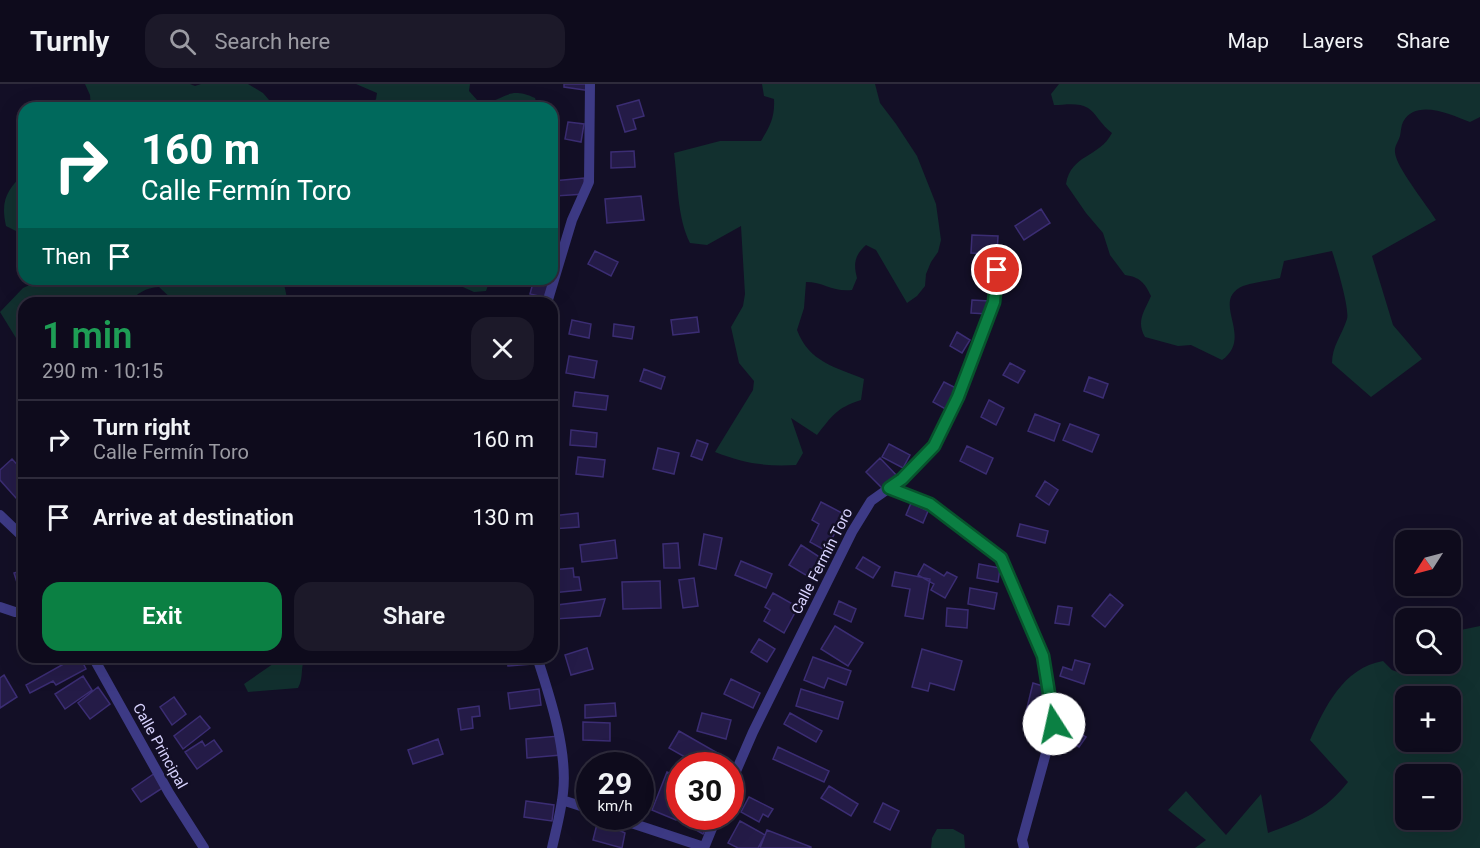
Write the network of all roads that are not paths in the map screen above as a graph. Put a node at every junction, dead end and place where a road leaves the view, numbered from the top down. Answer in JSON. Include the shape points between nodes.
{"nodes":[{"id":1,"x":590,"y":84,"type":"edge"},
{"id":2,"x":558,"y":266,"type":"edge"},
{"id":3,"x":997,"y":270,"type":"dead end"},
{"id":4,"x":889,"y":488,"type":"junction"},
{"id":5,"x":0,"y":515,"type":"edge"},
{"id":6,"x":18,"y":532,"type":"edge"},
{"id":7,"x":0,"y":607,"type":"edge"},
{"id":8,"x":18,"y":612,"type":"edge"},
{"id":9,"x":96,"y":663,"type":"edge"},
{"id":10,"x":539,"y":663,"type":"edge"},
{"id":11,"x":744,"y":753,"type":"edge"},
{"id":12,"x":562,"y":800,"type":"junction"},
{"id":13,"x":576,"y":804,"type":"edge"},
{"id":14,"x":651,"y":830,"type":"edge"},
{"id":15,"x":711,"y":830,"type":"edge"},
{"id":16,"x":204,"y":848,"type":"edge"},
{"id":17,"x":552,"y":848,"type":"edge"},
{"id":18,"x":704,"y":848,"type":"edge"},
{"id":19,"x":1024,"y":848,"type":"edge"}],
"edges":[{"from":1,"to":2,"type":"street","via":[[589,182]]},
{"from":3,"to":4,"type":"street","name":"Calle Fermín Toro","via":[[994,302],[958,397],[934,446]]},
{"from":4,"to":11,"type":"street","name":"Calle Fermín Toro","via":[[871,501],[852,532]]},
{"from":4,"to":19,"type":"street","via":[[930,504],[1001,558],[1043,656],[1054,724],[1022,840]]},
{"from":5,"to":6,"type":"street"},
{"from":7,"to":8,"type":"street"},
{"from":9,"to":16,"type":"street","name":"Calle Principal"},
{"from":10,"to":12,"type":"street","via":[[561,743]]},
{"from":12,"to":13,"type":"street"},
{"from":12,"to":17,"type":"street"},
{"from":14,"to":18,"type":"street"},
{"from":15,"to":18,"type":"street"}]}
